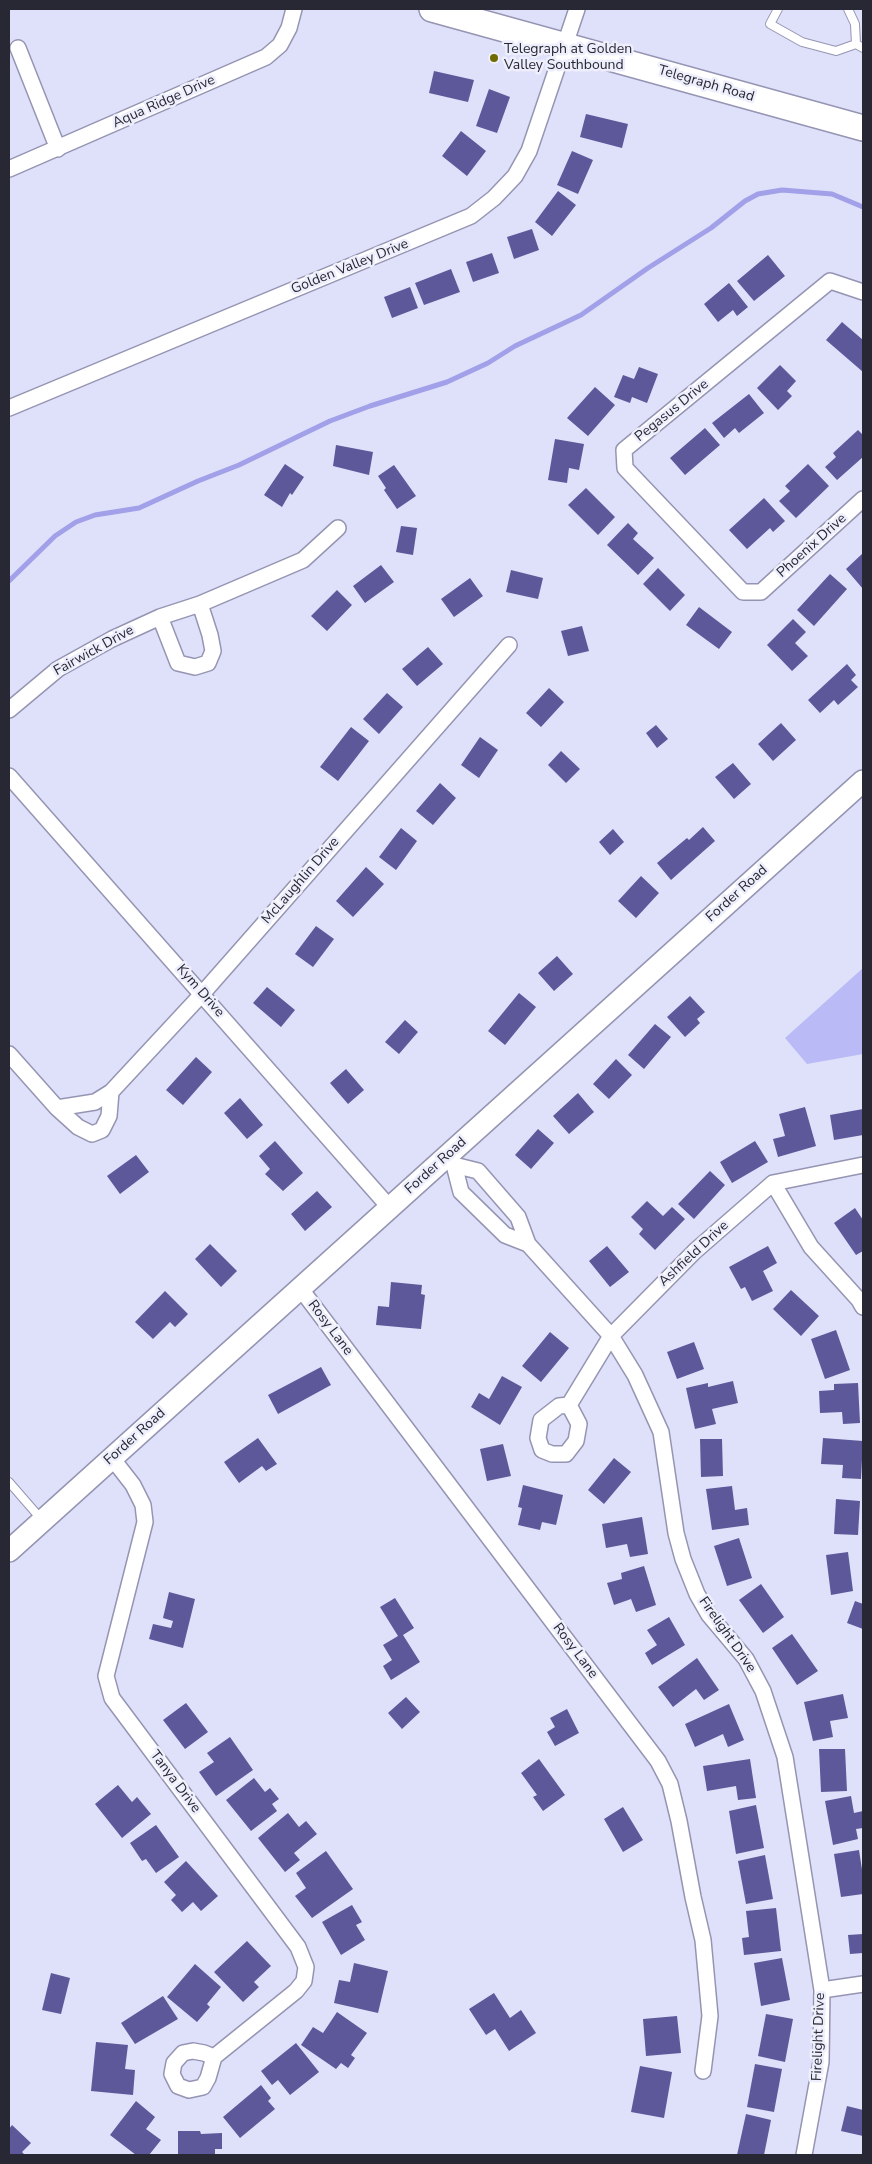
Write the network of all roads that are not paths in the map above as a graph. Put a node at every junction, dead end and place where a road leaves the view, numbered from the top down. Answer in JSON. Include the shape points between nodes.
{"nodes":[{"id":1,"x":294,"y":9,"type":"edge"},
{"id":2,"x":432,"y":9,"type":"edge"},
{"id":3,"x":577,"y":9,"type":"edge"},
{"id":4,"x":778,"y":9,"type":"edge"},
{"id":5,"x":848,"y":9,"type":"edge"},
{"id":6,"x":566,"y":46,"type":"junction"},
{"id":7,"x":860,"y":46,"type":"edge"},
{"id":8,"x":18,"y":48,"type":"dead end"},
{"id":9,"x":863,"y":128,"type":"edge"},
{"id":10,"x":58,"y":149,"type":"junction"},
{"id":11,"x":9,"y":169,"type":"edge"},
{"id":12,"x":863,"y":292,"type":"edge"},
{"id":13,"x":9,"y":408,"type":"edge"},
{"id":14,"x":863,"y":499,"type":"edge"},
{"id":15,"x":338,"y":528,"type":"dead end"},
{"id":16,"x":761,"y":592,"type":"joint"},
{"id":17,"x":200,"y":604,"type":"junction"},
{"id":18,"x":160,"y":618,"type":"junction"},
{"id":19,"x":509,"y":645,"type":"dead end"},
{"id":20,"x":9,"y":710,"type":"edge"},
{"id":21,"x":9,"y":776,"type":"edge"},
{"id":22,"x":863,"y":781,"type":"edge"},
{"id":23,"x":202,"y":994,"type":"junction"},
{"id":24,"x":9,"y":1054,"type":"edge"},
{"id":25,"x":111,"y":1092,"type":"junction"},
{"id":26,"x":57,"y":1108,"type":"junction"},
{"id":27,"x":450,"y":1161,"type":"junction"},
{"id":28,"x":863,"y":1165,"type":"edge"},
{"id":29,"x":773,"y":1183,"type":"junction"},
{"id":30,"x":390,"y":1208,"type":"junction"},
{"id":31,"x":528,"y":1244,"type":"junction"},
{"id":32,"x":300,"y":1288,"type":"junction"},
{"id":33,"x":863,"y":1307,"type":"edge"},
{"id":34,"x":611,"y":1336,"type":"junction"},
{"id":35,"x":569,"y":1405,"type":"dead end"},
{"id":36,"x":112,"y":1458,"type":"junction"},
{"id":37,"x":9,"y":1482,"type":"edge"},
{"id":38,"x":42,"y":1520,"type":"junction"},
{"id":39,"x":9,"y":1550,"type":"edge"},
{"id":40,"x":863,"y":1984,"type":"edge"},
{"id":41,"x":822,"y":1990,"type":"junction"},
{"id":42,"x":214,"y":2058,"type":"dead end"},
{"id":43,"x":703,"y":2071,"type":"dead end"},
{"id":44,"x":808,"y":2154,"type":"edge"}],
"edges":[{"from":1,"to":10,"type":"street","name":"Aqua Ridge Drive","via":[[280,44],[266,57]]},
{"from":2,"to":6,"type":"main road","name":"Telegraph Road"},
{"from":3,"to":6,"type":"street","name":"Golden Valley Drive"},
{"from":4,"to":7,"type":"lane","via":[[770,24],[802,42],[836,51]]},
{"from":5,"to":7,"type":"lane"},
{"from":6,"to":9,"type":"main road","name":"Telegraph Road"},
{"from":6,"to":13,"type":"street","name":"Golden Valley Drive","via":[[529,151],[515,176],[471,216]]},
{"from":8,"to":10,"type":"street"},
{"from":10,"to":11,"type":"street","name":"Aqua Ridge Drive"},
{"from":12,"to":16,"type":"street","name":"Pegasus Drive","via":[[830,282],[624,450],[625,468],[743,592]]},
{"from":14,"to":16,"type":"street","name":"Phoenix Drive"},
{"from":15,"to":17,"type":"street","name":"Fairwick Drive","via":[[303,560]]},
{"from":17,"to":18,"type":"street","name":"Fairwick Drive"},
{"from":17,"to":18,"type":"street","via":[[210,635],[212,651],[208,663],[195,667],[178,663]]},
{"from":18,"to":20,"type":"street","name":"Fairwick Drive","via":[[112,639],[58,669]]},
{"from":19,"to":23,"type":"street","name":"McLaughlin Drive"},
{"from":21,"to":23,"type":"street","name":"Kym Drive"},
{"from":22,"to":27,"type":"main road","name":"Forder Road"},
{"from":23,"to":25,"type":"street","name":"McLaughlin Drive"},
{"from":23,"to":30,"type":"street","name":"Kym Drive"},
{"from":24,"to":26,"type":"street"},
{"from":25,"to":26,"type":"street","name":"McLaughlin Drive","via":[[95,1102]]},
{"from":25,"to":26,"type":"street","via":[[109,1116],[102,1130],[92,1134],[78,1127]]},
{"from":27,"to":30,"type":"main road","name":"Forder Road"},
{"from":27,"to":31,"type":"street","name":"Firelight Drive","via":[[461,1192],[505,1236]]},
{"from":27,"to":31,"type":"street","name":"Firelight Drive","via":[[478,1171],[518,1217]]},
{"from":28,"to":29,"type":"street","name":"Ashfield Drive"},
{"from":29,"to":33,"type":"street","via":[[811,1247]]},
{"from":29,"to":34,"type":"street","name":"Ashfield Drive","via":[[695,1251]]},
{"from":30,"to":32,"type":"main road","name":"Forder Road"},
{"from":31,"to":34,"type":"street","name":"Firelight Drive"},
{"from":32,"to":36,"type":"main road","name":"Forder Road"},
{"from":32,"to":43,"type":"street","name":"Rosy Lane","via":[[658,1761],[670,1784],[703,1940],[710,2016]]},
{"from":34,"to":35,"type":"street","name":"Ashfield Drive"},
{"from":34,"to":41,"type":"street","name":"Firelight Drive","via":[[635,1375],[661,1432],[683,1559],[709,1615],[756,1675],[785,1757]]},
{"from":36,"to":38,"type":"main road","name":"Forder Road"},
{"from":36,"to":42,"type":"street","name":"Tanya Drive","via":[[133,1485],[143,1505],[145,1522],[106,1676],[112,1698],[298,1947],[306,1967],[304,1981],[296,1991]]},
{"from":37,"to":38,"type":"lane"},
{"from":38,"to":39,"type":"main road","name":"Forder Road"},
{"from":40,"to":41,"type":"street"},
{"from":41,"to":44,"type":"street","name":"Firelight Drive","via":[[821,2062]]}]}
